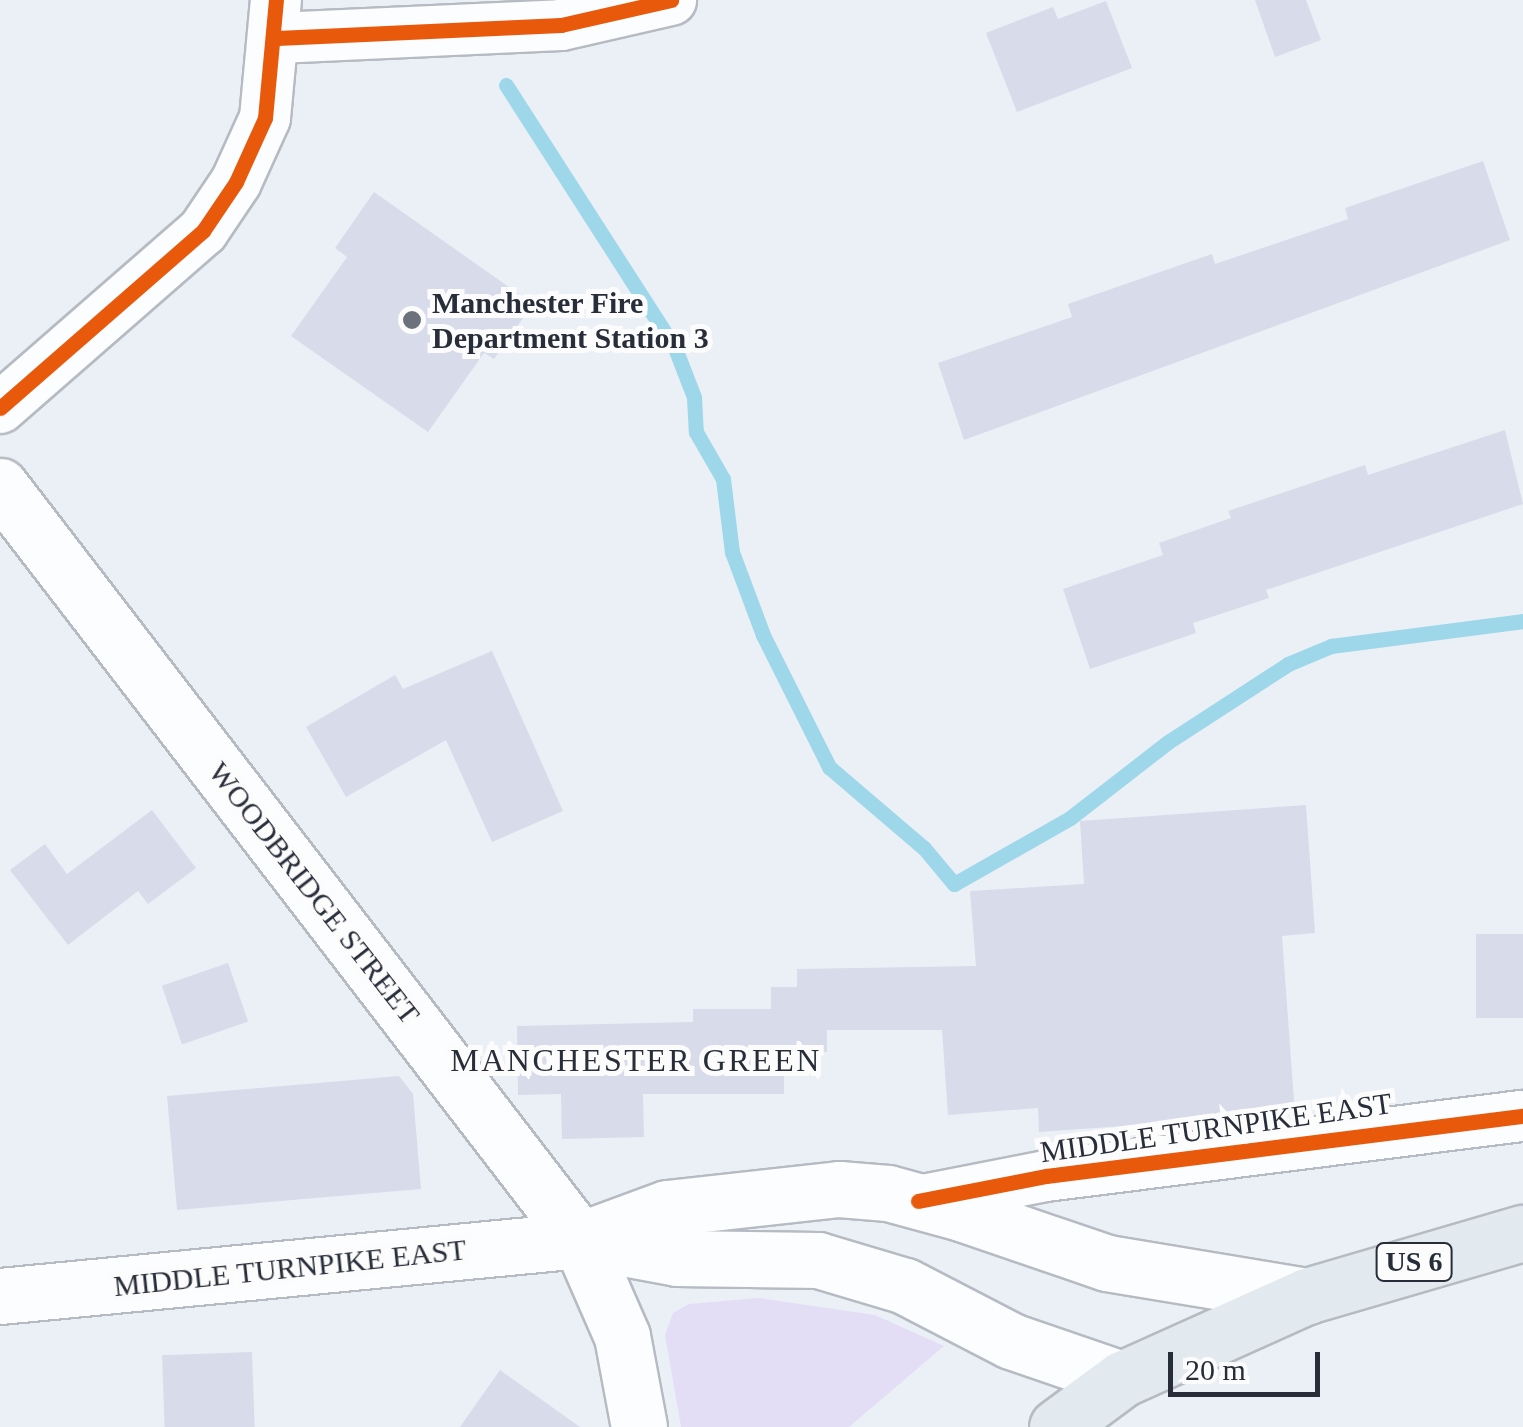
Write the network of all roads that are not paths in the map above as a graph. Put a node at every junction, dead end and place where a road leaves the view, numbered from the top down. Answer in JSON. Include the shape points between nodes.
{"nodes":[{"id":1,"x":671,"y":0,"type":"edge"},
{"id":2,"x":276,"y":19,"type":"edge"},
{"id":3,"x":0,"y":408,"type":"edge"},
{"id":4,"x":0,"y":486,"type":"edge"},
{"id":5,"x":1523,"y":1116,"type":"edge"},
{"id":6,"x":918,"y":1201,"type":"junction"},
{"id":7,"x":1523,"y":1233,"type":"edge"},
{"id":8,"x":580,"y":1240,"type":"junction"},
{"id":9,"x":0,"y":1296,"type":"edge"},
{"id":10,"x":1307,"y":1296,"type":"junction"},
{"id":11,"x":1122,"y":1379,"type":"junction"},
{"id":12,"x":639,"y":1427,"type":"edge"},
{"id":13,"x":1057,"y":1427,"type":"edge"}],
"edges":[{"from":1,"to":2,"type":"street","via":[[561,25]]},
{"from":2,"to":3,"type":"street","via":[[265,118],[236,182],[202,231]]},
{"from":4,"to":8,"type":"main road","name":"WOODBRIDGE STREET"},
{"from":5,"to":6,"type":"street","name":"MIDDLE TURNPIKE EAST","via":[[1046,1176]]},
{"from":6,"to":8,"type":"main road","name":"MIDDLE TURNPIKE EAST","via":[[840,1190],[747,1196],[666,1208]]},
{"from":6,"to":10,"type":"main road","name":"MIDDLE TURNPIKE EAST","via":[[1107,1263]]},
{"from":7,"to":10,"type":"main road","name":"MIDDLE TURNPIKE EAST","number":"US 6"},
{"from":8,"to":9,"type":"main road","name":"MIDDLE TURNPIKE EAST"},
{"from":8,"to":11,"type":"main road","name":"MIDDLE TURNPIKE EAST","via":[[676,1258],[818,1260],[905,1286],[1011,1341]]},
{"from":8,"to":12,"type":"main road","name":"WOODBRIDGE STREET","via":[[622,1336]]},
{"from":10,"to":11,"type":"main road","number":"US 6"},
{"from":11,"to":13,"type":"main road","number":"US 6"}]}
